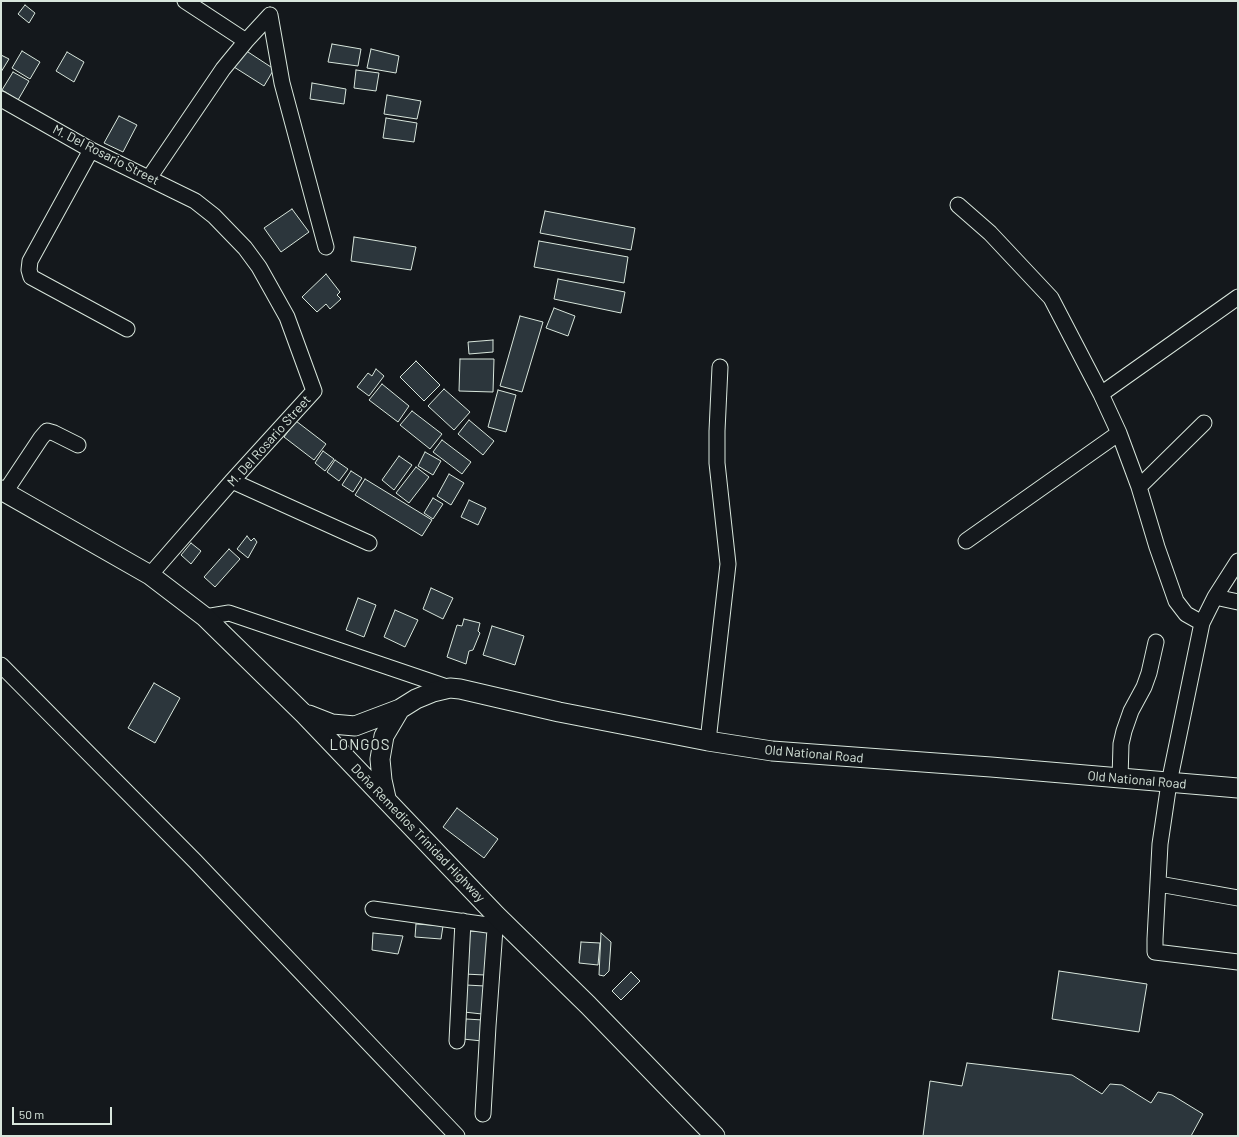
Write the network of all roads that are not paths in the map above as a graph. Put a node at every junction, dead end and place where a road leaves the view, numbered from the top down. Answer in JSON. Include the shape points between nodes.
{"nodes":[{"id":1,"x":185,"y":1,"type":"edge"},
{"id":2,"x":246,"y":41,"type":"junction"},
{"id":3,"x":1,"y":99,"type":"edge"},
{"id":4,"x":91,"y":150,"type":"junction"},
{"id":5,"x":149,"y":178,"type":"junction"},
{"id":6,"x":958,"y":205,"type":"dead end"},
{"id":7,"x":326,"y":247,"type":"dead end"},
{"id":8,"x":1238,"y":296,"type":"edge"},
{"id":9,"x":127,"y":329,"type":"dead end"},
{"id":10,"x":720,"y":367,"type":"dead end"},
{"id":11,"x":1101,"y":394,"type":"junction"},
{"id":12,"x":1204,"y":423,"type":"dead end"},
{"id":13,"x":1118,"y":433,"type":"junction"},
{"id":14,"x":78,"y":445,"type":"dead end"},
{"id":15,"x":232,"y":481,"type":"junction"},
{"id":16,"x":1139,"y":487,"type":"junction"},
{"id":17,"x":3,"y":491,"type":"edge"},
{"id":18,"x":966,"y":541,"type":"dead end"},
{"id":19,"x":369,"y":543,"type":"dead end"},
{"id":20,"x":1238,"y":561,"type":"edge"},
{"id":21,"x":150,"y":575,"type":"junction"},
{"id":22,"x":1215,"y":597,"type":"junction"},
{"id":23,"x":1238,"y":602,"type":"edge"},
{"id":24,"x":205,"y":617,"type":"junction"},
{"id":25,"x":1202,"y":623,"type":"junction"},
{"id":26,"x":1156,"y":642,"type":"dead end"},
{"id":27,"x":1,"y":665,"type":"edge"},
{"id":28,"x":450,"y":688,"type":"junction"},
{"id":29,"x":400,"y":709,"type":"junction"},
{"id":30,"x":304,"y":714,"type":"junction"},
{"id":31,"x":708,"y":742,"type":"junction"},
{"id":32,"x":1120,"y":779,"type":"junction"},
{"id":33,"x":1169,"y":783,"type":"junction"},
{"id":34,"x":1238,"y":788,"type":"edge"},
{"id":35,"x":386,"y":798,"type":"junction"},
{"id":36,"x":1159,"y":884,"type":"junction"},
{"id":37,"x":1238,"y":898,"type":"edge"},
{"id":38,"x":374,"y":909,"type":"dead end"},
{"id":39,"x":496,"y":920,"type":"junction"},
{"id":40,"x":463,"y":922,"type":"junction"},
{"id":41,"x":1238,"y":962,"type":"edge"},
{"id":42,"x":458,"y":1041,"type":"dead end"},
{"id":43,"x":483,"y":1114,"type":"dead end"},
{"id":44,"x":457,"y":1136,"type":"edge"},
{"id":45,"x":715,"y":1136,"type":"edge"}],
"edges":[{"from":1,"to":2,"type":"street"},
{"from":2,"to":5,"type":"street","via":[[219,75]]},
{"from":2,"to":7,"type":"street","via":[[270,15],[282,83]]},
{"from":3,"to":4,"type":"street","name":"M. Del Rosario Street"},
{"from":4,"to":5,"type":"street","name":"M. Del Rosario Street"},
{"from":4,"to":9,"type":"street","via":[[30,261],[29,270],[31,277]]},
{"from":5,"to":15,"type":"street","name":"M. Del Rosario Street","via":[[195,201],[214,216],[245,248],[287,316],[314,391]]},
{"from":6,"to":11,"type":"street","via":[[990,233],[1051,298]]},
{"from":8,"to":11,"type":"street"},
{"from":10,"to":31,"type":"street","via":[[717,463],[728,564]]},
{"from":11,"to":13,"type":"street"},
{"from":12,"to":16,"type":"street"},
{"from":13,"to":16,"type":"street"},
{"from":13,"to":18,"type":"street"},
{"from":14,"to":17,"type":"street","via":[[47,431]]},
{"from":15,"to":19,"type":"street"},
{"from":15,"to":21,"type":"street","name":"M. Del Rosario Street"},
{"from":16,"to":25,"type":"street","via":[[1176,601],[1186,614]]},
{"from":17,"to":21,"type":"main road","name":"Doña Remedios Trinidad Highway"},
{"from":20,"to":22,"type":"street"},
{"from":21,"to":24,"type":"main road","name":"Doña Remedios Trinidad Highway"},
{"from":22,"to":23,"type":"street"},
{"from":22,"to":25,"type":"street"},
{"from":24,"to":28,"type":"street","via":[[230,613]]},
{"from":24,"to":30,"type":"main road","name":"Doña Remedios Trinidad Highway"},
{"from":25,"to":33,"type":"street"},
{"from":26,"to":32,"type":"street","via":[[1144,687],[1124,731]]},
{"from":27,"to":44,"type":"street","via":[[195,861]]},
{"from":28,"to":29,"type":"main road","name":"Old National Road","via":[[416,699]]},
{"from":28,"to":31,"type":"main road","name":"Old National Road"},
{"from":29,"to":30,"type":"main road","name":"Old National Road","via":[[355,726],[332,724]]},
{"from":29,"to":35,"type":"main road","name":"Old National Road","via":[[384,736],[380,759]]},
{"from":30,"to":35,"type":"main road","name":"Doña Remedios Trinidad Highway"},
{"from":31,"to":32,"type":"main road","name":"Old National Road","via":[[772,751]]},
{"from":32,"to":33,"type":"main road","name":"Old National Road"},
{"from":33,"to":34,"type":"main road","name":"Old National Road"},
{"from":33,"to":36,"type":"street","via":[[1160,844]]},
{"from":35,"to":39,"type":"main road","name":"Doña Remedios Trinidad Highway"},
{"from":36,"to":37,"type":"street"},
{"from":36,"to":41,"type":"street","via":[[1155,952]]},
{"from":38,"to":40,"type":"street"},
{"from":39,"to":40,"type":"street"},
{"from":39,"to":43,"type":"street"},
{"from":39,"to":45,"type":"main road","name":"Doña Remedios Trinidad Highway","via":[[603,1021]]},
{"from":40,"to":42,"type":"street"}]}
